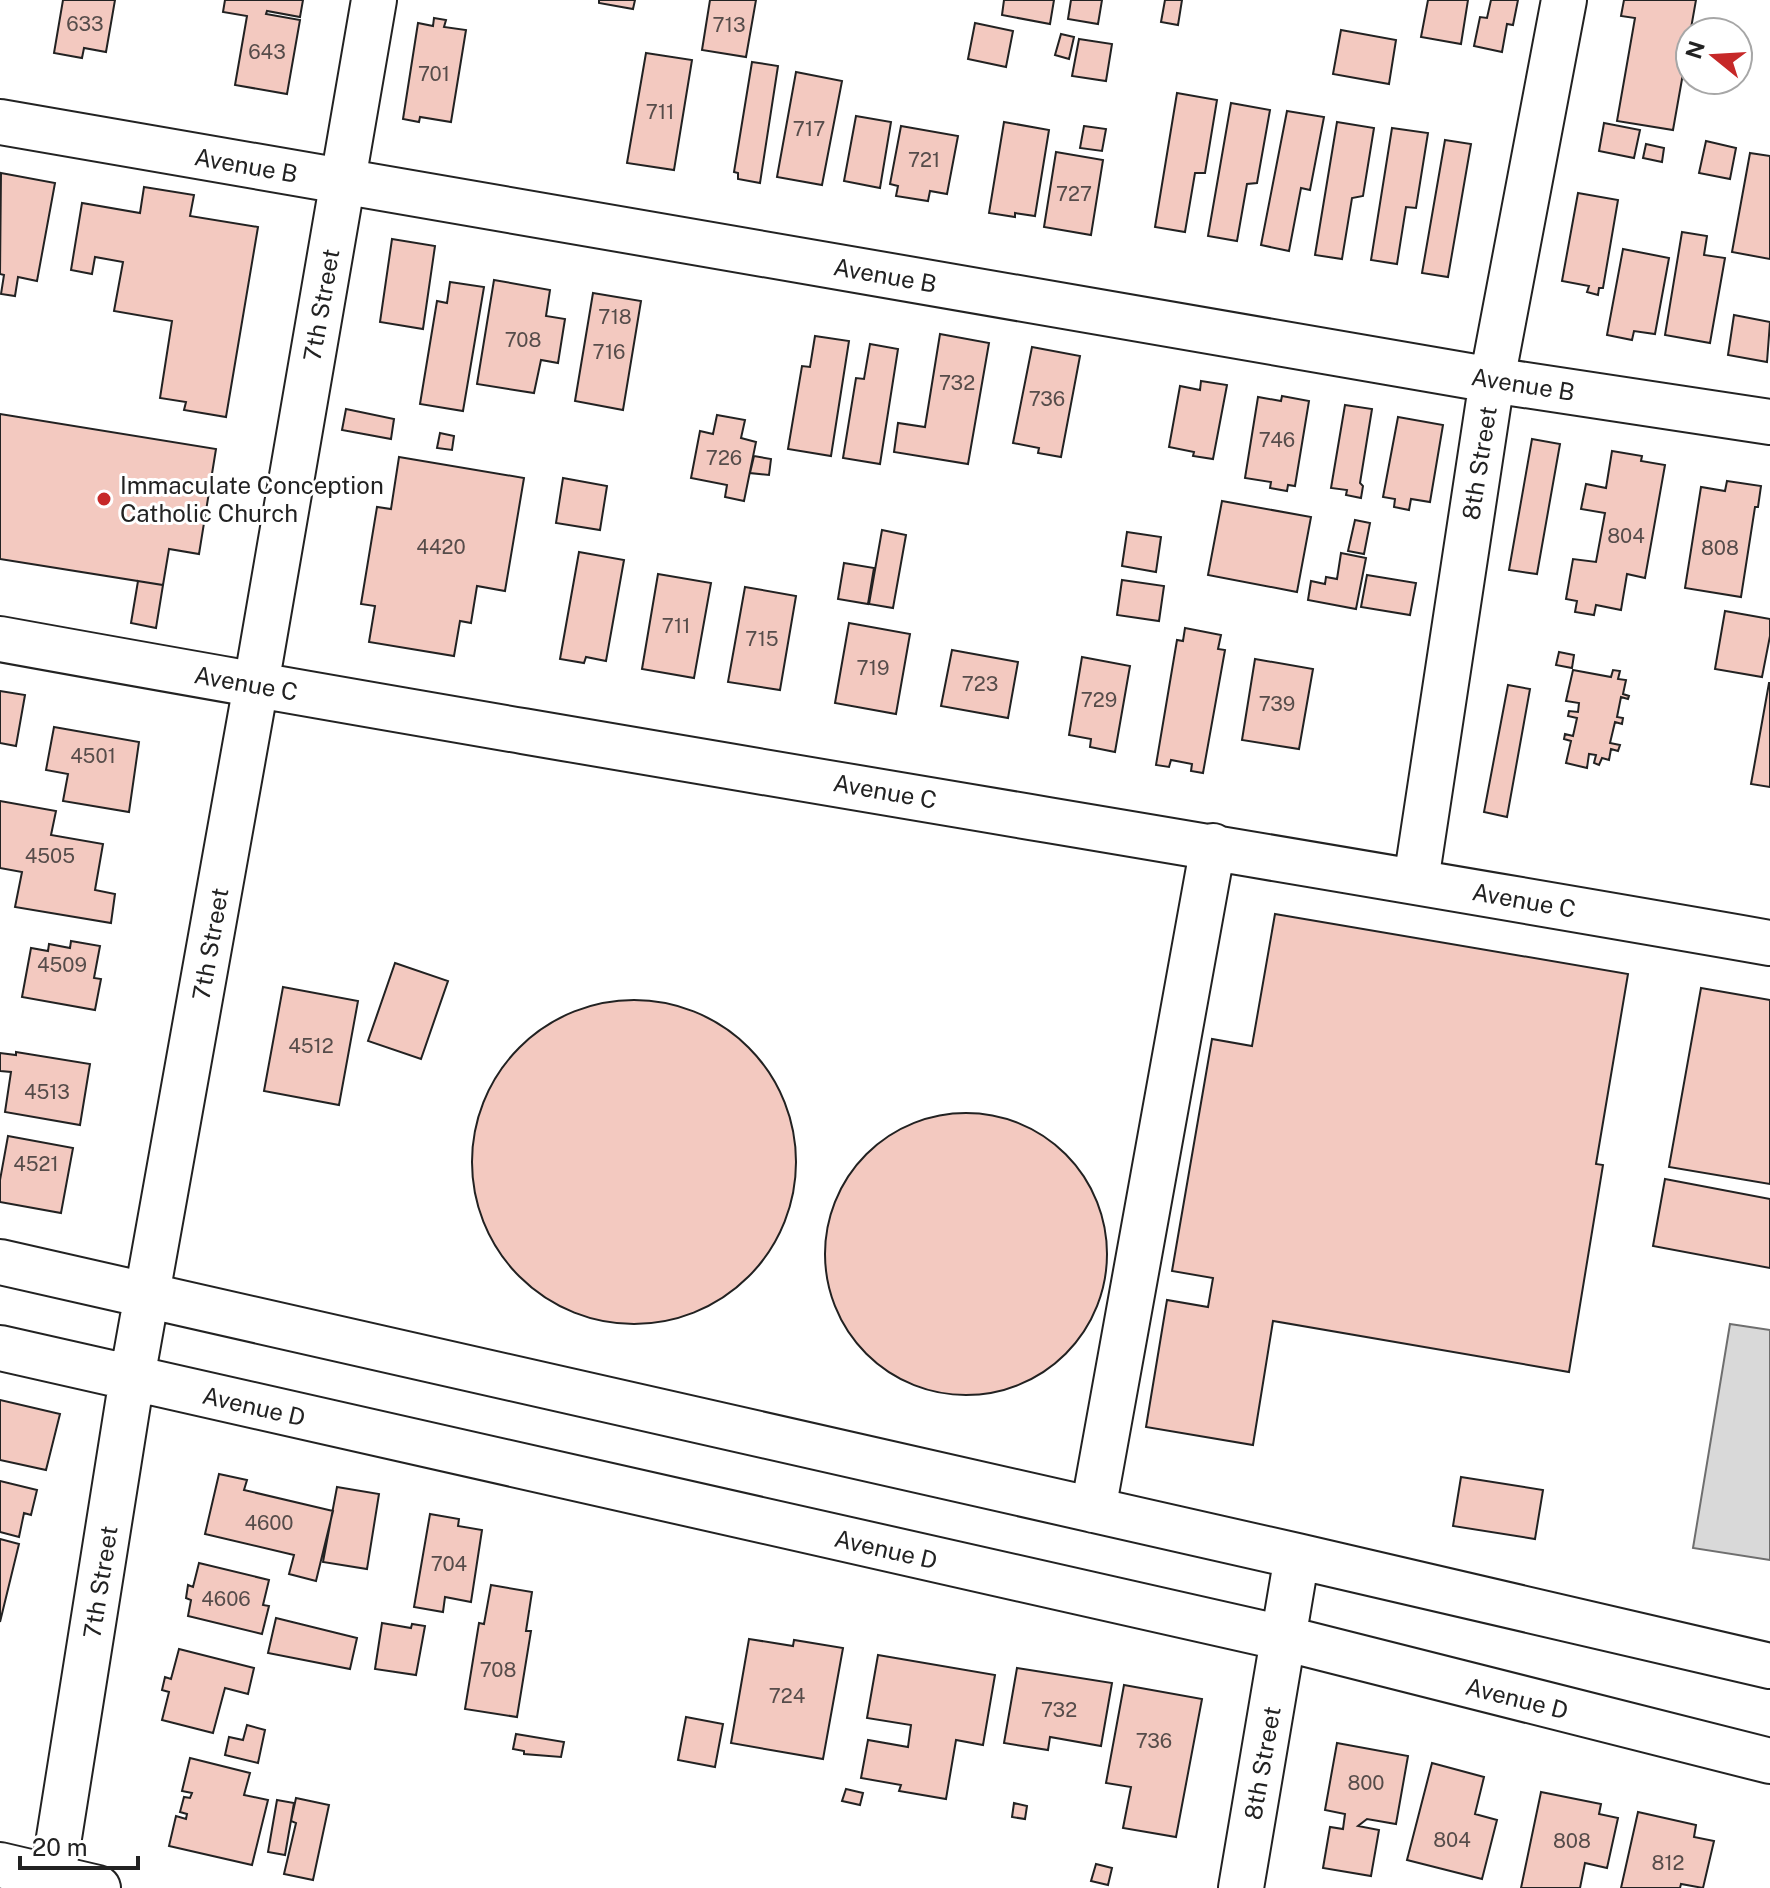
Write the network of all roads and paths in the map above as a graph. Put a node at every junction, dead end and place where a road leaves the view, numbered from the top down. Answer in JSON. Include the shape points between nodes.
{"nodes":[{"id":1,"x":374,"y":0,"type":"edge"},
{"id":2,"x":1564,"y":0,"type":"edge"},
{"id":3,"x":0,"y":122,"type":"edge"},
{"id":4,"x":342,"y":181,"type":"junction"},
{"id":5,"x":1492,"y":380,"type":"junction"},
{"id":6,"x":1770,"y":422,"type":"edge"},
{"id":7,"x":0,"y":639,"type":"edge"},
{"id":8,"x":256,"y":685,"type":"junction"},
{"id":9,"x":1213,"y":846,"type":"junction"},
{"id":10,"x":1416,"y":881,"type":"junction"},
{"id":11,"x":1770,"y":943,"type":"edge"},
{"id":12,"x":0,"y":1262,"type":"edge"},
{"id":13,"x":147,"y":1296,"type":"junction"},
{"id":14,"x":0,"y":1348,"type":"edge"},
{"id":15,"x":132,"y":1378,"type":"junction"},
{"id":16,"x":1093,"y":1510,"type":"junction"},
{"id":17,"x":1297,"y":1556,"type":"junction"},
{"id":18,"x":1283,"y":1638,"type":"junction"},
{"id":19,"x":1770,"y":1666,"type":"edge"},
{"id":20,"x":1770,"y":1761,"type":"edge"},
{"id":21,"x":0,"y":1865,"type":"edge"},
{"id":22,"x":52,"y":1883,"type":"edge"},
{"id":23,"x":98,"y":1888,"type":"edge"},
{"id":24,"x":1241,"y":1888,"type":"edge"}],
"edges":[{"from":1,"to":4,"type":"street","name":"7th Street"},
{"from":2,"to":5,"type":"street","name":"8th Street"},
{"from":3,"to":4,"type":"street","name":"Avenue B"},
{"from":4,"to":5,"type":"street","name":"Avenue B"},
{"from":4,"to":8,"type":"street","name":"7th Street"},
{"from":5,"to":6,"type":"street","name":"Avenue B"},
{"from":5,"to":10,"type":"street","name":"8th Street"},
{"from":7,"to":8,"type":"street","name":"Avenue C"},
{"from":8,"to":9,"type":"street","name":"Avenue C"},
{"from":8,"to":13,"type":"street","name":"7th Street"},
{"from":9,"to":10,"type":"street","name":"Avenue C"},
{"from":9,"to":16,"type":"street"},
{"from":10,"to":11,"type":"street","name":"Avenue C"},
{"from":12,"to":13,"type":"street"},
{"from":13,"to":15,"type":"street","name":"7th Street"},
{"from":13,"to":16,"type":"street"},
{"from":14,"to":15,"type":"street","name":"Avenue D"},
{"from":15,"to":18,"type":"street","name":"Avenue D"},
{"from":15,"to":22,"type":"street","name":"7th Street"},
{"from":16,"to":17,"type":"street"},
{"from":17,"to":18,"type":"street","name":"8th Street"},
{"from":17,"to":19,"type":"street"},
{"from":18,"to":20,"type":"street","name":"Avenue D"},
{"from":18,"to":24,"type":"street","name":"8th Street"},
{"from":21,"to":22,"type":"street"},
{"from":22,"to":23,"type":"street"}]}
